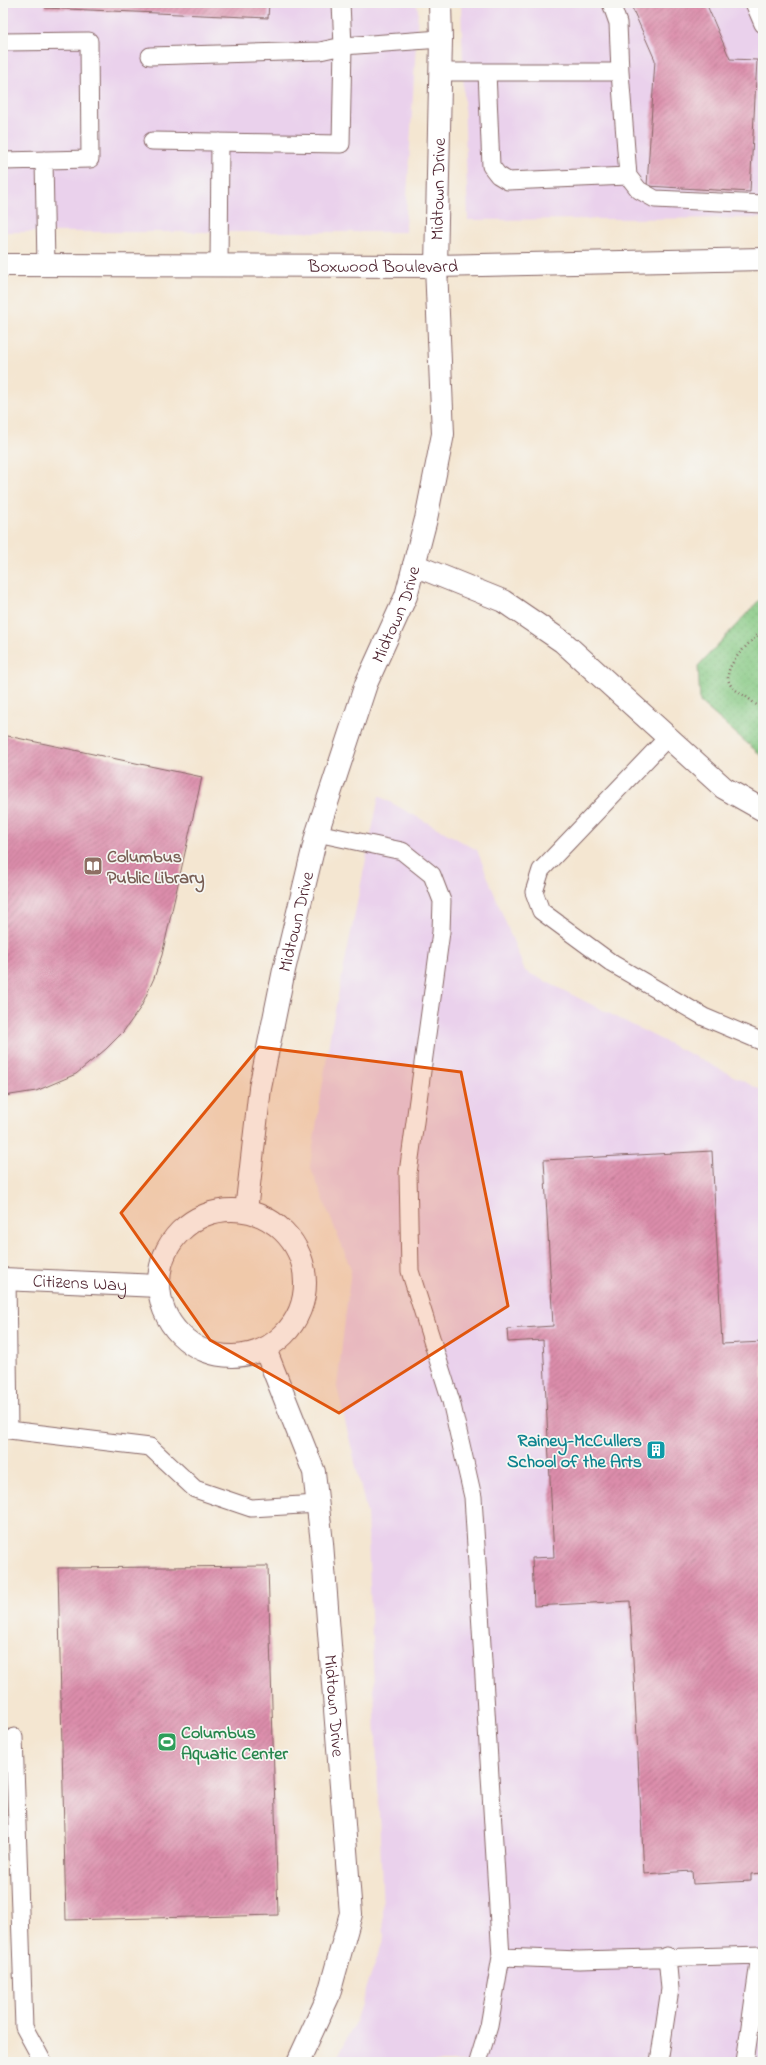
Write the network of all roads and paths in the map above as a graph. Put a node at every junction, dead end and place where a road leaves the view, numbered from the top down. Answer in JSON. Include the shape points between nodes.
{"nodes":[{"id":1,"x":341,"y":3,"type":"edge"},
{"id":2,"x":440,"y":3,"type":"edge"},
{"id":3,"x":611,"y":3,"type":"edge"},
{"id":4,"x":754,"y":3,"type":"edge"},
{"id":5,"x":763,"y":24,"type":"edge"},
{"id":6,"x":441,"y":39,"type":"junction"},
{"id":7,"x":3,"y":42,"type":"edge"},
{"id":8,"x":343,"y":46,"type":"junction"},
{"id":9,"x":150,"y":56,"type":"dead end"},
{"id":10,"x":440,"y":72,"type":"junction"},
{"id":11,"x":487,"y":72,"type":"junction"},
{"id":12,"x":620,"y":72,"type":"junction"},
{"id":13,"x":152,"y":141,"type":"dead end"},
{"id":14,"x":220,"y":142,"type":"junction"},
{"id":15,"x":44,"y":160,"type":"junction"},
{"id":16,"x":3,"y":161,"type":"edge"},
{"id":17,"x":628,"y":176,"type":"junction"},
{"id":18,"x":763,"y":204,"type":"edge"},
{"id":19,"x":763,"y":259,"type":"edge"},
{"id":20,"x":3,"y":265,"type":"edge"},
{"id":21,"x":46,"y":265,"type":"junction"},
{"id":22,"x":219,"y":265,"type":"junction"},
{"id":23,"x":436,"y":266,"type":"junction"},
{"id":24,"x":414,"y":565,"type":"junction"},
{"id":25,"x":763,"y":630,"type":"edge"},
{"id":26,"x":763,"y":709,"type":"edge"},
{"id":27,"x":668,"y":737,"type":"junction"},
{"id":28,"x":763,"y":810,"type":"edge"},
{"id":29,"x":317,"y":833,"type":"junction"},
{"id":30,"x":763,"y":1042,"type":"edge"},
{"id":31,"x":246,"y":1211,"type":"junction"},
{"id":32,"x":5,"y":1279,"type":"edge"},
{"id":33,"x":158,"y":1286,"type":"junction"},
{"id":34,"x":265,"y":1349,"type":"junction"},
{"id":35,"x":318,"y":1504,"type":"junction"},
{"id":36,"x":14,"y":1737,"type":"dead end"},
{"id":37,"x":762,"y":1955,"type":"edge"},
{"id":38,"x":668,"y":1956,"type":"junction"},
{"id":39,"x":502,"y":1958,"type":"junction"},
{"id":40,"x":43,"y":2062,"type":"edge"},
{"id":41,"x":298,"y":2062,"type":"edge"},
{"id":42,"x":478,"y":2062,"type":"edge"},
{"id":43,"x":658,"y":2062,"type":"edge"},
{"id":44,"x":744,"y":2062,"type":"edge"}],
"edges":[{"from":1,"to":8,"type":"lane"},
{"from":2,"to":6,"type":"street","name":"Midtown Drive"},
{"from":3,"to":12,"type":"lane","via":[[618,23]]},
{"from":4,"to":5,"type":"lane"},
{"from":6,"to":8,"type":"lane"},
{"from":6,"to":10,"type":"street","name":"Midtown Drive"},
{"from":7,"to":15,"type":"lane","via":[[89,41],[90,160]]},
{"from":8,"to":9,"type":"lane","via":[[320,51]]},
{"from":8,"to":14,"type":"lane","via":[[341,144]]},
{"from":10,"to":11,"type":"lane"},
{"from":10,"to":23,"type":"street","name":"Midtown Drive"},
{"from":11,"to":12,"type":"lane"},
{"from":11,"to":17,"type":"lane","via":[[491,166],[498,175],[508,181]]},
{"from":12,"to":17,"type":"lane"},
{"from":13,"to":14,"type":"lane"},
{"from":14,"to":22,"type":"lane"},
{"from":15,"to":16,"type":"lane"},
{"from":15,"to":21,"type":"lane"},
{"from":17,"to":18,"type":"lane","via":[[639,190],[655,200]]},
{"from":19,"to":23,"type":"street","name":"Boxwood Boulevard"},
{"from":20,"to":21,"type":"street","name":"Boxwood Boulevard"},
{"from":21,"to":22,"type":"street","name":"Boxwood Boulevard"},
{"from":22,"to":23,"type":"street","name":"Boxwood Boulevard"},
{"from":23,"to":24,"type":"street","name":"Midtown Drive","via":[[443,434]]},
{"from":24,"to":27,"type":"street","via":[[503,601],[563,642]]},
{"from":24,"to":29,"type":"street","name":"Midtown Drive","via":[[406,596],[366,684]]},
{"from":25,"to":26,"type":"path","via":[[736,658],[728,676],[733,688]]},
{"from":27,"to":28,"type":"street","via":[[724,788]]},
{"from":27,"to":30,"type":"lane","via":[[541,870],[534,892],[541,911],[613,964],[704,1017]]},
{"from":29,"to":31,"type":"street","name":"Midtown Drive","via":[[284,970],[260,1088]]},
{"from":29,"to":39,"type":"lane","via":[[402,852],[432,875],[442,900],[441,932],[408,1173],[410,1271],[451,1402],[474,1497]]},
{"from":31,"to":33,"type":"street","via":[[224,1210],[202,1216],[184,1227],[169,1243],[160,1264]]},
{"from":31,"to":34,"type":"street","via":[[268,1218],[285,1232],[298,1251],[305,1272],[305,1295],[297,1317],[284,1336]]},
{"from":32,"to":33,"type":"street","name":"Citizens Way"},
{"from":32,"to":35,"type":"lane","via":[[9,1430],[150,1447],[195,1489],[251,1508]]},
{"from":33,"to":34,"type":"street","via":[[163,1310],[175,1332],[194,1347],[217,1356],[242,1356]]},
{"from":34,"to":35,"type":"street","name":"Midtown Drive","via":[[314,1472]]},
{"from":35,"to":41,"type":"street","name":"Midtown Drive","via":[[351,1914],[328,1997]]},
{"from":36,"to":40,"type":"lane","via":[[24,2027]]},
{"from":37,"to":38,"type":"lane"},
{"from":37,"to":44,"type":"lane"},
{"from":38,"to":39,"type":"lane","via":[[579,1960]]},
{"from":38,"to":43,"type":"lane","via":[[670,1989]]},
{"from":39,"to":42,"type":"lane","via":[[489,2026]]}]}
